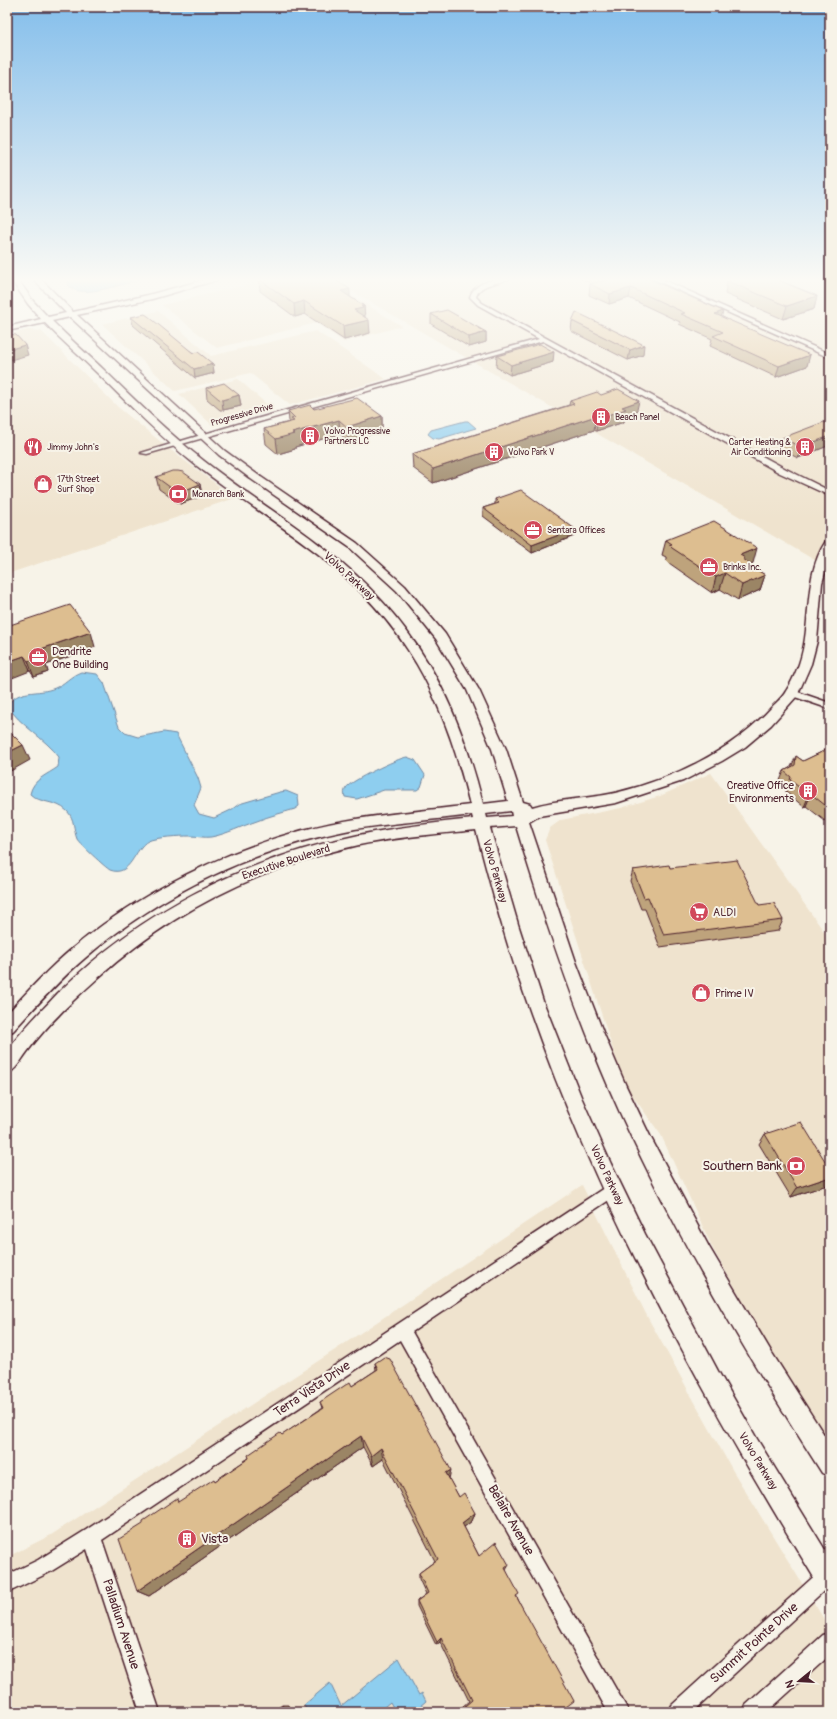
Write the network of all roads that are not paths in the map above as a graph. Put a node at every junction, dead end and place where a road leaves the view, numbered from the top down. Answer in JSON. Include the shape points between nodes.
{"nodes":[{"id":1,"x":87,"y":358,"type":"edge"},
{"id":2,"x":119,"y":358,"type":"edge"},
{"id":3,"x":477,"y":358,"type":"edge"},
{"id":4,"x":580,"y":358,"type":"edge"},
{"id":5,"x":203,"y":436,"type":"junction"},
{"id":6,"x":175,"y":444,"type":"junction"},
{"id":7,"x":145,"y":453,"type":"dead end"},
{"id":8,"x":830,"y":494,"type":"edge"},
{"id":9,"x":830,"y":543,"type":"edge"},
{"id":10,"x":792,"y":693,"type":"junction"},
{"id":11,"x":830,"y":706,"type":"edge"},
{"id":12,"x":524,"y":812,"type":"junction"},
{"id":13,"x":480,"y":817,"type":"junction"},
{"id":14,"x":7,"y":1026,"type":"edge"},
{"id":15,"x":7,"y":1066,"type":"edge"},
{"id":16,"x":612,"y":1189,"type":"junction"},
{"id":17,"x":402,"y":1329,"type":"junction"},
{"id":18,"x":830,"y":1466,"type":"edge"},
{"id":19,"x":92,"y":1536,"type":"junction"},
{"id":20,"x":829,"y":1577,"type":"edge"},
{"id":21,"x":7,"y":1584,"type":"edge"},
{"id":22,"x":830,"y":1642,"type":"edge"},
{"id":23,"x":150,"y":1712,"type":"edge"},
{"id":24,"x":619,"y":1712,"type":"edge"},
{"id":25,"x":679,"y":1712,"type":"edge"},
{"id":26,"x":753,"y":1712,"type":"edge"}],
"edges":[{"from":1,"to":6,"type":"main road","name":"Volvo Parkway"},
{"from":2,"to":5,"type":"main road"},
{"from":3,"to":5,"type":"street","name":"Progressive Drive"},
{"from":4,"to":8,"type":"street","via":[[783,471]]},
{"from":5,"to":6,"type":"street","name":"Progressive Drive"},
{"from":5,"to":12,"type":"main road","via":[[234,463],[353,545],[412,599],[446,643],[475,693]]},
{"from":6,"to":7,"type":"street","name":"Progressive Drive"},
{"from":6,"to":13,"type":"main road","name":"Volvo Parkway","via":[[335,561],[358,581],[394,621],[425,667],[451,720],[462,749]]},
{"from":9,"to":10,"type":"main road","name":"Executive Boulevard","via":[[816,583],[806,664]]},
{"from":10,"to":11,"type":"street"},
{"from":10,"to":12,"type":"main road","name":"Executive Boulevard","via":[[766,722],[740,744],[696,770],[616,798]]},
{"from":12,"to":13,"type":"main road","name":"Executive Boulevard"},
{"from":12,"to":18,"type":"main road","via":[[548,905],[575,984],[632,1117],[725,1293]]},
{"from":13,"to":14,"type":"main road","name":"Executive Boulevard","via":[[379,820],[331,829],[259,849],[210,869],[142,907],[96,939],[57,973]]},
{"from":13,"to":15,"type":"main road","name":"Executive Boulevard","via":[[342,844],[272,864],[200,896],[131,939],[96,968],[50,1012]]},
{"from":13,"to":16,"type":"main road","name":"Volvo Parkway","via":[[500,892],[535,1003]]},
{"from":16,"to":17,"type":"street","name":"Terra Vista Drive"},
{"from":16,"to":20,"type":"main road","name":"Volvo Parkway","via":[[717,1393]]},
{"from":17,"to":19,"type":"street","name":"Terra Vista Drive"},
{"from":17,"to":24,"type":"street","name":"Belaire Avenue"},
{"from":19,"to":21,"type":"street","name":"Terra Vista Drive","via":[[44,1566]]},
{"from":19,"to":23,"type":"street","name":"Palladium Avenue"},
{"from":20,"to":25,"type":"street","name":"Summit Pointe Drive"},
{"from":22,"to":26,"type":"street"}]}
